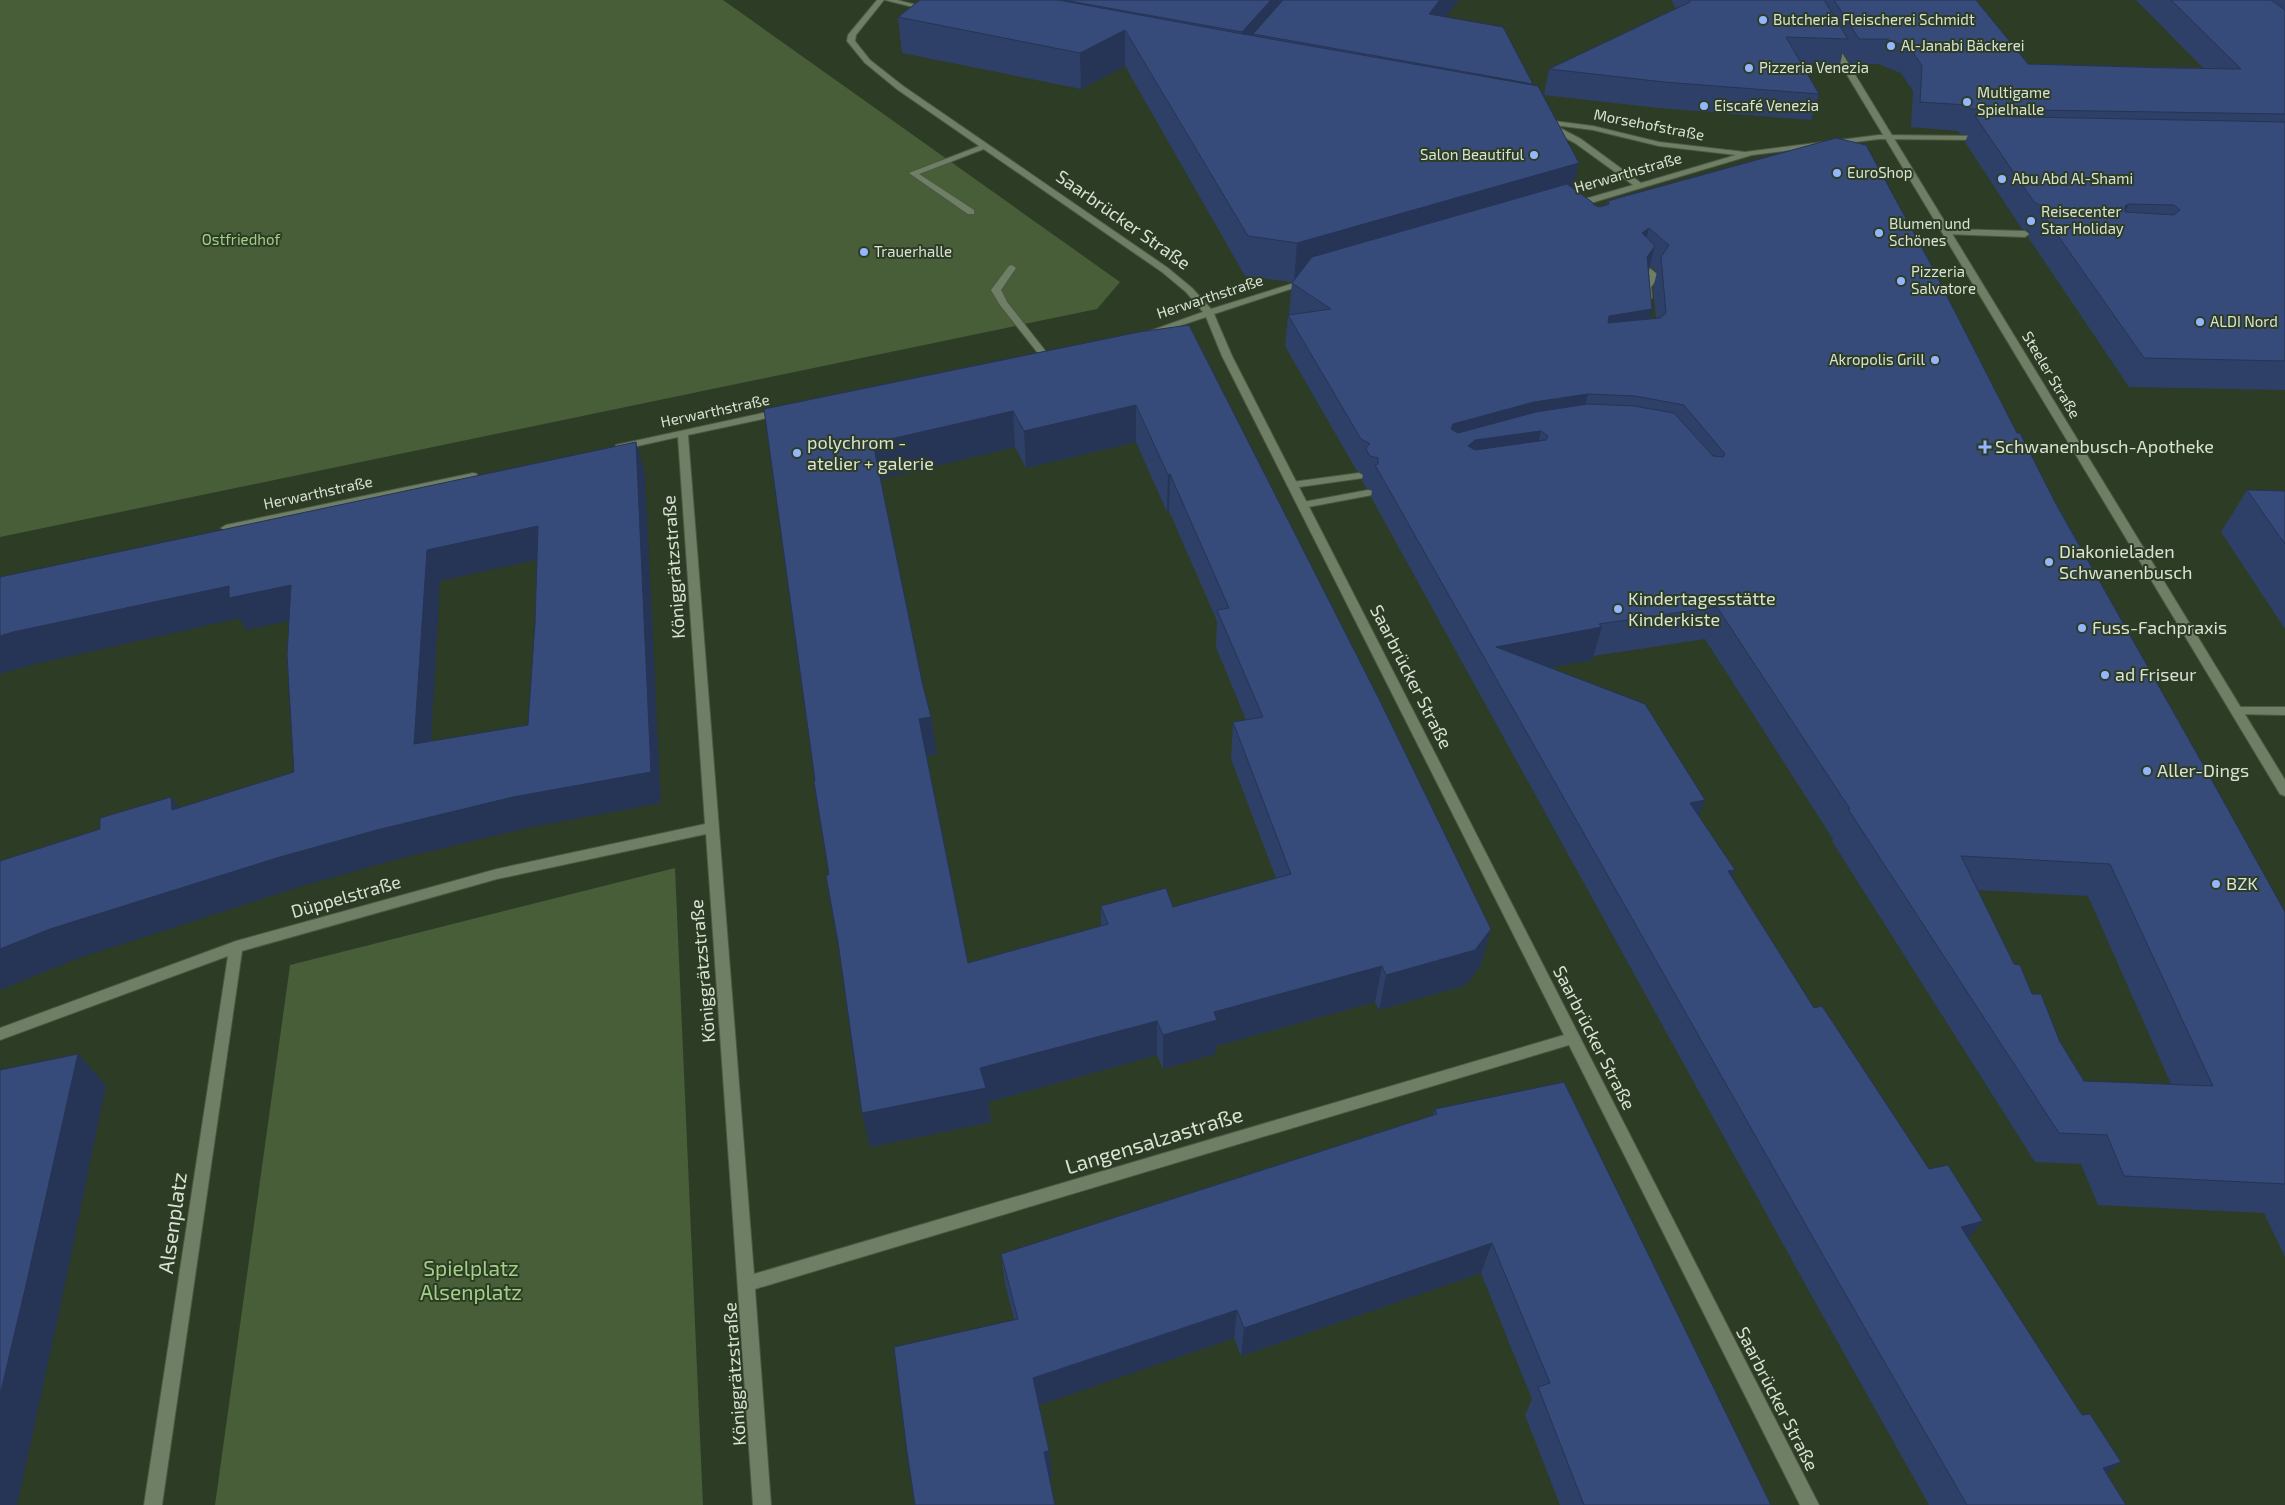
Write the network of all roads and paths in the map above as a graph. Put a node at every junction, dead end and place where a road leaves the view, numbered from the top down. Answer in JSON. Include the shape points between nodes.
{"nodes":[{"id":1,"x":880,"y":0,"type":"edge"},
{"id":2,"x":888,"y":0,"type":"edge"},
{"id":3,"x":935,"y":10,"type":"edge"},
{"id":4,"x":1831,"y":41,"type":"edge"},
{"id":5,"x":1533,"y":120,"type":"edge"},
{"id":6,"x":1542,"y":122,"type":"junction"},
{"id":7,"x":1888,"y":137,"type":"junction"},
{"id":8,"x":1992,"y":138,"type":"edge"},
{"id":9,"x":985,"y":147,"type":"junction"},
{"id":10,"x":1751,"y":153,"type":"junction"},
{"id":11,"x":1639,"y":185,"type":"junction"},
{"id":12,"x":1562,"y":208,"type":"edge"},
{"id":13,"x":970,"y":212,"type":"dead end"},
{"id":14,"x":1947,"y":232,"type":"junction"},
{"id":15,"x":2025,"y":234,"type":"dead end"},
{"id":16,"x":1640,"y":264,"type":"edge"},
{"id":17,"x":1012,"y":268,"type":"dead end"},
{"id":18,"x":1316,"y":280,"type":"edge"},
{"id":19,"x":1648,"y":306,"type":"edge"},
{"id":20,"x":1208,"y":313,"type":"junction"},
{"id":21,"x":1142,"y":334,"type":"edge"},
{"id":22,"x":1044,"y":355,"type":"edge"},
{"id":23,"x":791,"y":410,"type":"edge"},
{"id":24,"x":683,"y":434,"type":"junction"},
{"id":25,"x":606,"y":449,"type":"edge"},
{"id":26,"x":479,"y":475,"type":"edge"},
{"id":27,"x":1359,"y":476,"type":"edge"},
{"id":28,"x":1292,"y":485,"type":"junction"},
{"id":29,"x":1368,"y":493,"type":"edge"},
{"id":30,"x":1302,"y":505,"type":"junction"},
{"id":31,"x":219,"y":530,"type":"edge"},
{"id":32,"x":2238,"y":711,"type":"junction"},
{"id":33,"x":2285,"y":712,"type":"edge"},
{"id":34,"x":2285,"y":791,"type":"edge"},
{"id":35,"x":711,"y":828,"type":"junction"},
{"id":36,"x":236,"y":947,"type":"junction"},
{"id":37,"x":0,"y":1034,"type":"edge"},
{"id":38,"x":1573,"y":1038,"type":"junction"},
{"id":39,"x":747,"y":1284,"type":"junction"},
{"id":40,"x":153,"y":1505,"type":"edge"},
{"id":41,"x":762,"y":1505,"type":"edge"},
{"id":42,"x":1810,"y":1505,"type":"edge"}],
"edges":[{"from":1,"to":9,"type":"street","name":"Saarbrücker Straße","via":[[852,35],[851,41],[857,52]]},
{"from":2,"to":3,"type":"street"},
{"from":4,"to":7,"type":"street","name":"Steeler Straße"},
{"from":5,"to":6,"type":"street","name":"Morsehofstraße"},
{"from":6,"to":10,"type":"street","name":"Morsehofstraße","via":[[1593,128],[1659,144]]},
{"from":6,"to":11,"type":"street","name":"Morsehofstraße","via":[[1578,141]]},
{"from":7,"to":8,"type":"street","name":"Herwarthstraße"},
{"from":7,"to":10,"type":"street","name":"Herwarthstraße"},
{"from":7,"to":14,"type":"street","name":"Steeler Straße"},
{"from":9,"to":13,"type":"street","via":[[913,172]]},
{"from":9,"to":20,"type":"street","name":"Saarbrücker Straße","via":[[1165,270],[1189,290]]},
{"from":10,"to":11,"type":"street","name":"Herwarthstraße"},
{"from":11,"to":12,"type":"street","name":"Herwarthstraße"},
{"from":14,"to":15,"type":"street"},
{"from":14,"to":32,"type":"street","name":"Steeler Straße"},
{"from":16,"to":19,"type":"street","via":[[1656,276],[1646,287]]},
{"from":17,"to":22,"type":"street","via":[[996,290]]},
{"from":18,"to":20,"type":"street","name":"Herwarthstraße"},
{"from":20,"to":21,"type":"street","name":"Herwarthstraße"},
{"from":20,"to":28,"type":"street","name":"Saarbrücker Straße"},
{"from":23,"to":24,"type":"street","name":"Herwarthstraße"},
{"from":24,"to":25,"type":"street","name":"Herwarthstraße"},
{"from":24,"to":35,"type":"street","name":"Königgrätzstraße"},
{"from":26,"to":31,"type":"street","name":"Herwarthstraße"},
{"from":27,"to":28,"type":"street"},
{"from":28,"to":30,"type":"street","name":"Saarbrücker Straße"},
{"from":29,"to":30,"type":"street"},
{"from":30,"to":38,"type":"street","name":"Saarbrücker Straße"},
{"from":32,"to":33,"type":"street"},
{"from":32,"to":34,"type":"street","name":"Steeler Straße"},
{"from":35,"to":36,"type":"street","name":"Düppelstraße","via":[[497,874]]},
{"from":35,"to":39,"type":"street","name":"Königgrätzstraße"},
{"from":36,"to":37,"type":"street","name":"Düppelstraße"},
{"from":36,"to":40,"type":"street","name":"Alsenplatz"},
{"from":38,"to":39,"type":"street","name":"Langensalzastraße"},
{"from":38,"to":42,"type":"street","name":"Saarbrücker Straße"},
{"from":39,"to":41,"type":"street","name":"Königgrätzstraße"}]}
